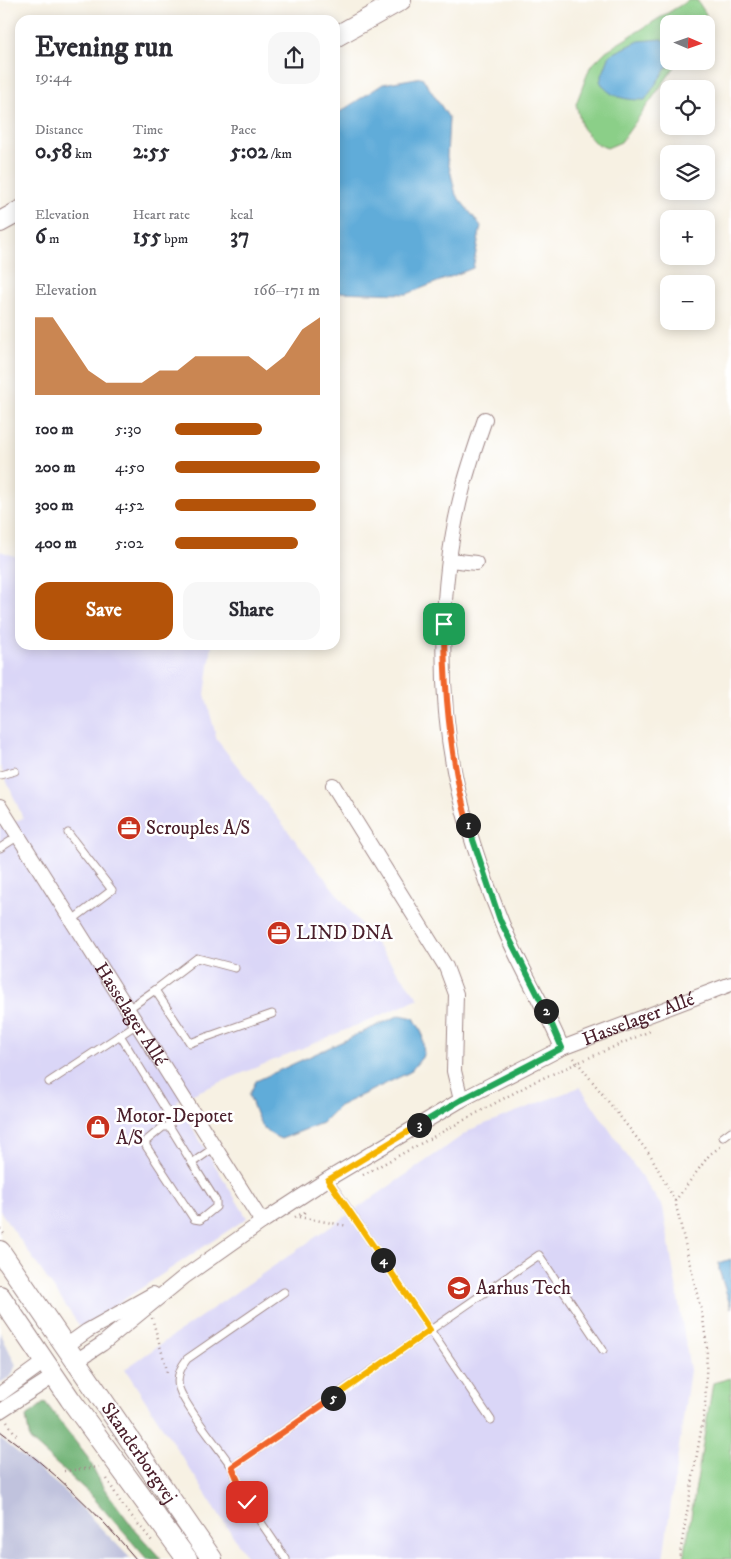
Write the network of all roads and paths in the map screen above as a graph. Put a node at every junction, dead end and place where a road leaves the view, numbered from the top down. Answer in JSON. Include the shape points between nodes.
{"nodes":[{"id":1,"x":402,"y":0,"type":"edge"},
{"id":2,"x":340,"y":34,"type":"edge"},
{"id":3,"x":15,"y":214,"type":"edge"},
{"id":4,"x":0,"y":222,"type":"edge"},
{"id":5,"x":485,"y":419,"type":"dead end"},
{"id":6,"x":450,"y":560,"type":"junction"},
{"id":7,"x":476,"y":562,"type":"dead end"},
{"id":8,"x":15,"y":771,"type":"dead end"},
{"id":9,"x":0,"y":775,"type":"edge"},
{"id":10,"x":333,"y":786,"type":"dead end"},
{"id":11,"x":0,"y":807,"type":"edge"},
{"id":12,"x":68,"y":833,"type":"dead end"},
{"id":13,"x":17,"y":837,"type":"junction"},
{"id":14,"x":0,"y":848,"type":"edge"},
{"id":15,"x":71,"y":921,"type":"junction"},
{"id":16,"x":235,"y":968,"type":"dead end"},
{"id":17,"x":731,"y":984,"type":"edge"},
{"id":18,"x":155,"y":990,"type":"junction"},
{"id":19,"x":128,"y":1010,"type":"junction"},
{"id":20,"x":272,"y":1014,"type":"dead end"},
{"id":21,"x":137,"y":1024,"type":"junction"},
{"id":22,"x":658,"y":1027,"type":"dead end"},
{"id":23,"x":120,"y":1035,"type":"junction"},
{"id":24,"x":565,"y":1046,"type":"junction"},
{"id":25,"x":576,"y":1062,"type":"junction"},
{"id":26,"x":49,"y":1082,"type":"dead end"},
{"id":27,"x":461,"y":1100,"type":"junction"},
{"id":28,"x":170,"y":1128,"type":"junction"},
{"id":29,"x":731,"y":1131,"type":"edge"},
{"id":30,"x":723,"y":1136,"type":"joint"},
{"id":31,"x":215,"y":1147,"type":"junction"},
{"id":32,"x":192,"y":1163,"type":"junction"},
{"id":33,"x":360,"y":1177,"type":"dead end"},
{"id":34,"x":328,"y":1180,"type":"junction"},
{"id":35,"x":675,"y":1201,"type":"junction"},
{"id":36,"x":313,"y":1207,"type":"dead end"},
{"id":37,"x":297,"y":1217,"type":"junction"},
{"id":38,"x":288,"y":1218,"type":"dead end"},
{"id":39,"x":262,"y":1222,"type":"junction"},
{"id":40,"x":361,"y":1228,"type":"junction"},
{"id":41,"x":0,"y":1250,"type":"edge"},
{"id":42,"x":184,"y":1277,"type":"junction"},
{"id":43,"x":284,"y":1292,"type":"dead end"},
{"id":44,"x":0,"y":1296,"type":"edge"},
{"id":45,"x":145,"y":1309,"type":"junction"},
{"id":46,"x":430,"y":1330,"type":"junction"},
{"id":47,"x":603,"y":1350,"type":"dead end"},
{"id":48,"x":71,"y":1354,"type":"junction"},
{"id":49,"x":49,"y":1369,"type":"junction"},
{"id":50,"x":166,"y":1374,"type":"dead end"},
{"id":51,"x":0,"y":1394,"type":"edge"},
{"id":52,"x":2,"y":1411,"type":"edge"},
{"id":53,"x":491,"y":1420,"type":"dead end"},
{"id":54,"x":17,"y":1436,"type":"dead end"},
{"id":55,"x":99,"y":1467,"type":"dead end"},
{"id":56,"x":232,"y":1467,"type":"junction"},
{"id":57,"x":64,"y":1471,"type":"dead end"},
{"id":58,"x":187,"y":1559,"type":"edge"},
{"id":59,"x":212,"y":1559,"type":"edge"},
{"id":60,"x":286,"y":1559,"type":"edge"},
{"id":61,"x":679,"y":1559,"type":"edge"}],
"edges":[{"from":1,"to":2,"type":"main road"},
{"from":3,"to":4,"type":"main road"},
{"from":5,"to":6,"type":"street","via":[[463,489]]},
{"from":6,"to":7,"type":"street"},
{"from":6,"to":24,"type":"street","via":[[444,624],[444,675],[457,785],[474,849],[500,920]]},
{"from":8,"to":9,"type":"lane"},
{"from":10,"to":27,"type":"street","via":[[446,967],[456,994],[454,1071]]},
{"from":11,"to":13,"type":"street","name":"Hasselager Allé"},
{"from":12,"to":15,"type":"lane","via":[[112,890]]},
{"from":13,"to":14,"type":"lane"},
{"from":13,"to":15,"type":"street","name":"Hasselager Allé"},
{"from":15,"to":19,"type":"street","name":"Hasselager Allé"},
{"from":16,"to":18,"type":"lane","via":[[197,958]]},
{"from":17,"to":24,"type":"street","name":"Hasselager Allé"},
{"from":18,"to":19,"type":"lane"},
{"from":18,"to":20,"type":"lane","via":[[190,1043]]},
{"from":19,"to":21,"type":"street","name":"Hasselager Allé"},
{"from":21,"to":23,"type":"lane"},
{"from":21,"to":31,"type":"street","name":"Hasselager Allé"},
{"from":22,"to":25,"type":"path"},
{"from":23,"to":26,"type":"lane"},
{"from":23,"to":28,"type":"lane","via":[[169,1115]]},
{"from":24,"to":25,"type":"path"},
{"from":24,"to":27,"type":"street","name":"Hasselager Allé"},
{"from":25,"to":33,"type":"path","via":[[467,1117]]},
{"from":25,"to":35,"type":"path","via":[[651,1156]]},
{"from":27,"to":34,"type":"street","name":"Hasselager Allé"},
{"from":28,"to":32,"type":"lane"},
{"from":28,"to":32,"type":"lane","via":[[162,1127],[146,1141],[146,1146],[194,1219],[200,1220],[216,1207],[216,1200]]},
{"from":29,"to":30,"type":"lane"},
{"from":30,"to":35,"type":"path","via":[[727,1143],[710,1154]]},
{"from":31,"to":32,"type":"lane"},
{"from":31,"to":39,"type":"street","name":"Hasselager Allé"},
{"from":34,"to":39,"type":"street","name":"Hasselager Allé"},
{"from":34,"to":40,"type":"lane"},
{"from":35,"to":61,"type":"path","via":[[707,1348],[705,1407]]},
{"from":36,"to":37,"type":"path"},
{"from":37,"to":38,"type":"path"},
{"from":37,"to":40,"type":"path"},
{"from":39,"to":42,"type":"street","name":"Hasselager Allé"},
{"from":40,"to":46,"type":"lane"},
{"from":41,"to":48,"type":"main road","name":"Skanderborgvej"},
{"from":42,"to":45,"type":"street","name":"Hasselager Allé"},
{"from":42,"to":48,"type":"street","name":"Hasselager Allé","via":[[87,1330]]},
{"from":43,"to":56,"type":"lane","via":[[187,1359],[178,1377],[182,1397]]},
{"from":44,"to":49,"type":"main road","name":"Skanderborgvej"},
{"from":45,"to":48,"type":"street","name":"Hasselager Allé","via":[[102,1344]]},
{"from":45,"to":50,"type":"path","via":[[154,1321]]},
{"from":46,"to":47,"type":"lane","via":[[539,1255]]},
{"from":46,"to":53,"type":"lane"},
{"from":46,"to":56,"type":"lane"},
{"from":48,"to":49,"type":"main road","name":"Hasselager Allé"},
{"from":48,"to":59,"type":"main road","name":"Skanderborgvej"},
{"from":49,"to":51,"type":"street"},
{"from":49,"to":52,"type":"street"},
{"from":49,"to":58,"type":"main road","name":"Skanderborgvej"},
{"from":52,"to":54,"type":"path"},
{"from":55,"to":57,"type":"path"},
{"from":56,"to":60,"type":"lane","via":[[247,1502]]}]}
